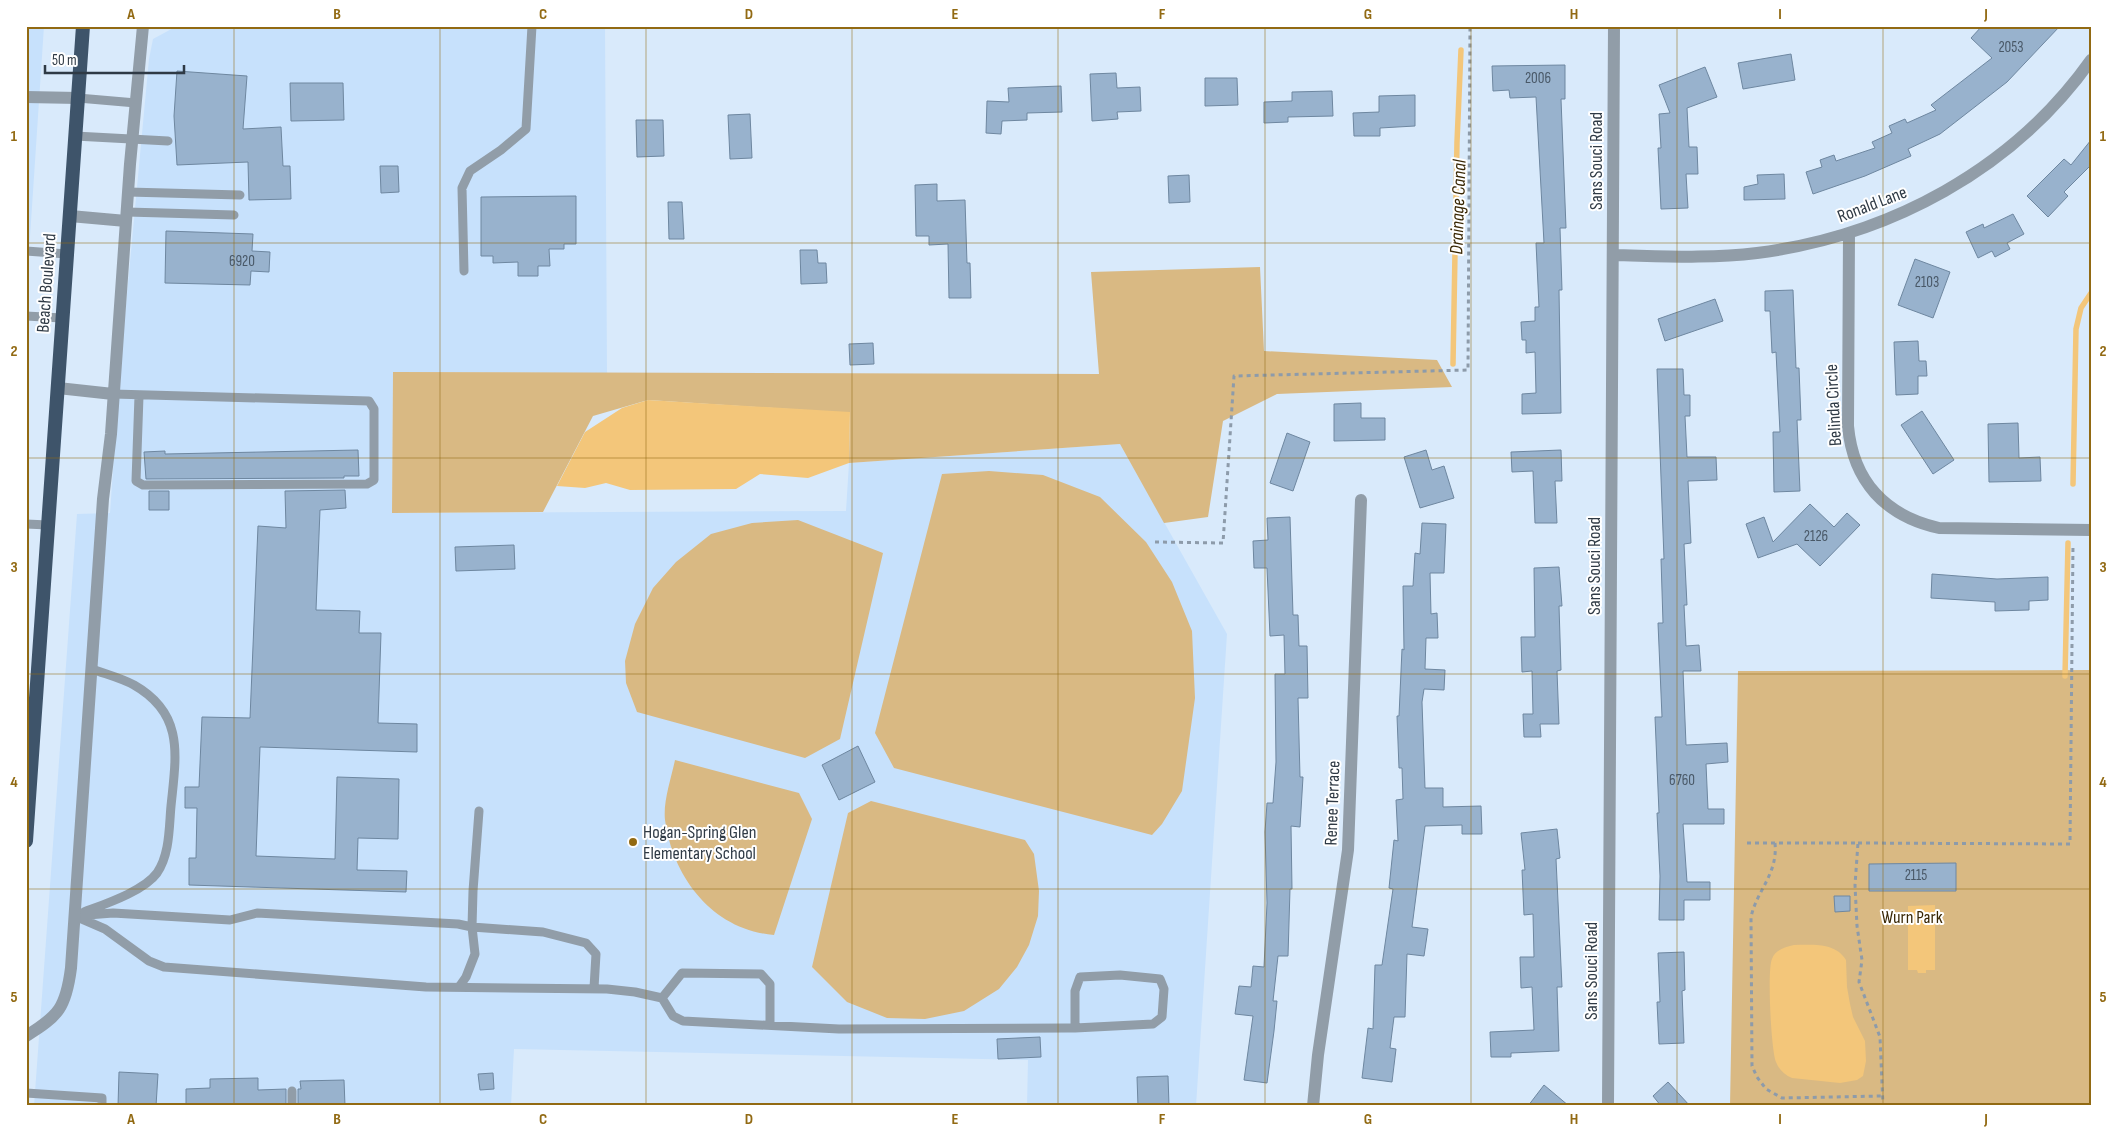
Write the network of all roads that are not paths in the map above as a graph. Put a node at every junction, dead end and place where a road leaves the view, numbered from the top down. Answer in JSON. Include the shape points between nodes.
{"nodes":[{"id":1,"x":83,"y":26,"type":"edge"},
{"id":2,"x":142,"y":26,"type":"edge"},
{"id":3,"x":532,"y":26,"type":"edge"},
{"id":4,"x":1614,"y":26,"type":"edge"},
{"id":5,"x":2091,"y":60,"type":"edge"},
{"id":6,"x":26,"y":97,"type":"edge"},
{"id":7,"x":78,"y":98,"type":"junction"},
{"id":8,"x":136,"y":103,"type":"junction"},
{"id":9,"x":75,"y":136,"type":"junction"},
{"id":10,"x":132,"y":139,"type":"junction"},
{"id":11,"x":168,"y":141,"type":"dead end"},
{"id":12,"x":128,"y":192,"type":"junction"},
{"id":13,"x":240,"y":196,"type":"dead end"},
{"id":14,"x":234,"y":215,"type":"dead end"},
{"id":15,"x":70,"y":216,"type":"junction"},
{"id":16,"x":126,"y":216,"type":"junction"},
{"id":17,"x":1849,"y":233,"type":"junction"},
{"id":18,"x":26,"y":251,"type":"edge"},
{"id":19,"x":67,"y":254,"type":"junction"},
{"id":20,"x":1613,"y":255,"type":"junction"},
{"id":21,"x":464,"y":271,"type":"dead end"},
{"id":22,"x":26,"y":316,"type":"edge"},
{"id":23,"x":62,"y":318,"type":"junction"},
{"id":24,"x":58,"y":388,"type":"junction"},
{"id":25,"x":113,"y":394,"type":"junction"},
{"id":26,"x":139,"y":396,"type":"junction"},
{"id":27,"x":1361,"y":500,"type":"dead end"},
{"id":28,"x":26,"y":524,"type":"edge"},
{"id":29,"x":48,"y":525,"type":"junction"},
{"id":30,"x":2091,"y":530,"type":"edge"},
{"id":31,"x":92,"y":669,"type":"junction"},
{"id":32,"x":29,"y":762,"type":"edge"},
{"id":33,"x":479,"y":811,"type":"dead end"},
{"id":34,"x":26,"y":841,"type":"edge"},
{"id":35,"x":75,"y":916,"type":"junction"},
{"id":36,"x":472,"y":927,"type":"junction"},
{"id":37,"x":459,"y":987,"type":"junction"},
{"id":38,"x":594,"y":988,"type":"junction"},
{"id":39,"x":662,"y":998,"type":"junction"},
{"id":40,"x":770,"y":1025,"type":"junction"},
{"id":41,"x":1075,"y":1028,"type":"junction"},
{"id":42,"x":26,"y":1036,"type":"edge"},
{"id":43,"x":292,"y":1091,"type":"dead end"},
{"id":44,"x":26,"y":1093,"type":"edge"},
{"id":45,"x":102,"y":1106,"type":"edge"},
{"id":46,"x":292,"y":1106,"type":"edge"},
{"id":47,"x":1313,"y":1106,"type":"edge"},
{"id":48,"x":1608,"y":1106,"type":"edge"}],
"edges":[{"from":1,"to":7,"type":"highway","name":"Beach Boulevard"},
{"from":2,"to":8,"type":"street"},
{"from":3,"to":21,"type":"lane","via":[[526,129],[470,171],[462,188]]},
{"from":4,"to":20,"type":"street","name":"Sans Souci Road"},
{"from":5,"to":17,"type":"street","name":"Ronald Lane","via":[[2034,128],[1977,172],[1915,207]]},
{"from":6,"to":7,"type":"street"},
{"from":7,"to":8,"type":"lane"},
{"from":7,"to":9,"type":"highway","name":"Beach Boulevard"},
{"from":8,"to":10,"type":"street"},
{"from":9,"to":10,"type":"lane"},
{"from":9,"to":15,"type":"highway","name":"Beach Boulevard"},
{"from":10,"to":11,"type":"lane"},
{"from":10,"to":12,"type":"street"},
{"from":12,"to":13,"type":"lane"},
{"from":12,"to":16,"type":"street"},
{"from":14,"to":16,"type":"lane"},
{"from":15,"to":16,"type":"street"},
{"from":15,"to":19,"type":"highway","name":"Beach Boulevard"},
{"from":16,"to":25,"type":"street"},
{"from":17,"to":20,"type":"street","name":"Ronald Lane","via":[[1756,253],[1709,257]]},
{"from":17,"to":30,"type":"street","name":"Belinda Circle","via":[[1848,426],[1850,446],[1867,483],[1892,508],[1918,523],[1939,528]]},
{"from":18,"to":19,"type":"lane"},
{"from":19,"to":23,"type":"highway","name":"Beach Boulevard"},
{"from":20,"to":48,"type":"street","name":"Sans Souci Road"},
{"from":22,"to":23,"type":"lane"},
{"from":23,"to":24,"type":"highway","name":"Beach Boulevard"},
{"from":24,"to":25,"type":"street"},
{"from":24,"to":29,"type":"highway","name":"Beach Boulevard"},
{"from":25,"to":26,"type":"lane"},
{"from":25,"to":31,"type":"street"},
{"from":26,"to":26,"type":"lane","via":[[369,400],[374,410],[374,480],[366,484],[143,485],[136,481]]},
{"from":27,"to":47,"type":"street","name":"Renee Terrace","via":[[1348,850]]},
{"from":28,"to":29,"type":"lane"},
{"from":29,"to":32,"type":"highway","name":"Beach Boulevard"},
{"from":31,"to":35,"type":"street"},
{"from":31,"to":35,"type":"lane","via":[[134,685],[158,703],[171,721],[176,750],[166,851],[157,873],[131,894]]},
{"from":32,"to":34,"type":"highway","name":"Beach Boulevard"},
{"from":33,"to":36,"type":"lane"},
{"from":35,"to":36,"type":"lane","via":[[113,913],[230,920],[257,913]]},
{"from":35,"to":37,"type":"lane","via":[[105,928],[149,961],[164,967]]},
{"from":35,"to":42,"type":"street","via":[[69,982],[61,1007],[49,1022]]},
{"from":36,"to":37,"type":"lane","via":[[474,954]]},
{"from":36,"to":38,"type":"lane","via":[[542,932],[586,942],[596,954]]},
{"from":37,"to":38,"type":"lane"},
{"from":38,"to":39,"type":"lane"},
{"from":39,"to":40,"type":"lane","via":[[673,1016],[683,1021]]},
{"from":39,"to":40,"type":"lane","via":[[682,973],[761,974],[770,984]]},
{"from":40,"to":41,"type":"lane","via":[[849,1029]]},
{"from":41,"to":41,"type":"lane","via":[[1153,1024],[1162,1017],[1164,989],[1160,979],[1120,975],[1080,977],[1075,991]]},
{"from":43,"to":46,"type":"lane"},
{"from":44,"to":45,"type":"lane","via":[[102,1098]]}]}
